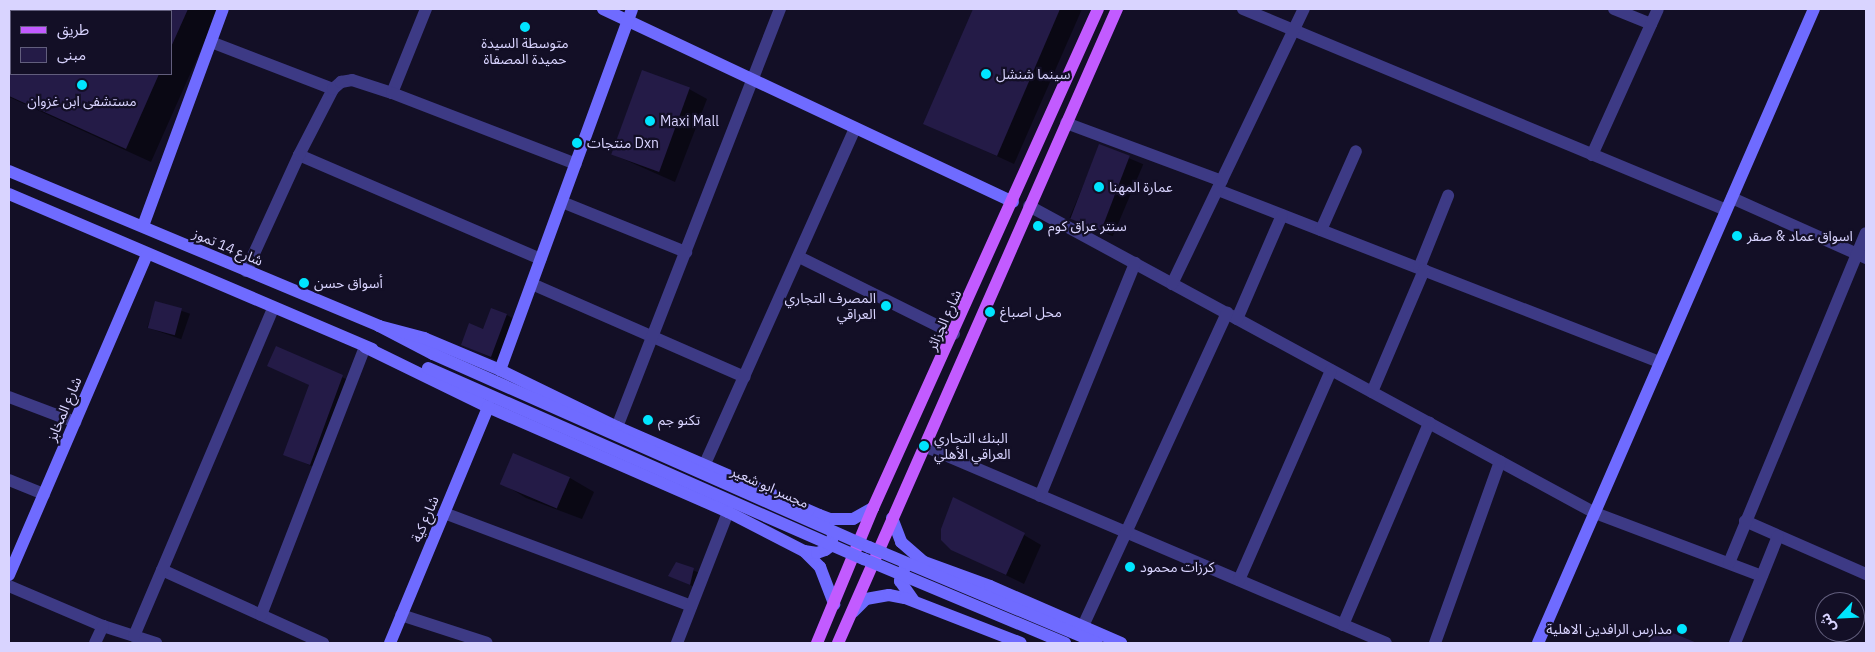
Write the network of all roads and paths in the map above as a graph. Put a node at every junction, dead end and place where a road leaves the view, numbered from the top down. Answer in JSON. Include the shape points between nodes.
{"nodes":[{"id":1,"x":223,"y":9,"type":"edge"},
{"id":2,"x":426,"y":9,"type":"edge"},
{"id":3,"x":603,"y":9,"type":"edge"},
{"id":4,"x":780,"y":9,"type":"edge"},
{"id":5,"x":1098,"y":9,"type":"edge"},
{"id":6,"x":1117,"y":9,"type":"edge"},
{"id":7,"x":1243,"y":9,"type":"edge"},
{"id":8,"x":1304,"y":9,"type":"edge"},
{"id":9,"x":1614,"y":9,"type":"edge"},
{"id":10,"x":1658,"y":9,"type":"edge"},
{"id":11,"x":1814,"y":9,"type":"edge"},
{"id":12,"x":630,"y":15,"type":"edge"},
{"id":13,"x":1651,"y":24,"type":"junction"},
{"id":14,"x":1294,"y":30,"type":"junction"},
{"id":15,"x":211,"y":42,"type":"junction"},
{"id":16,"x":752,"y":79,"type":"junction"},
{"id":17,"x":333,"y":88,"type":"junction"},
{"id":18,"x":392,"y":93,"type":"junction"},
{"id":19,"x":1066,"y":123,"type":"junction"},
{"id":20,"x":855,"y":128,"type":"junction"},
{"id":21,"x":1356,"y":151,"type":"dead end"},
{"id":22,"x":299,"y":155,"type":"junction"},
{"id":23,"x":1592,"y":155,"type":"junction"},
{"id":24,"x":576,"y":164,"type":"junction"},
{"id":25,"x":9,"y":171,"type":"edge"},
{"id":26,"x":1220,"y":185,"type":"junction"},
{"id":27,"x":9,"y":194,"type":"edge"},
{"id":28,"x":1448,"y":196,"type":"dead end"},
{"id":29,"x":1732,"y":198,"type":"junction"},
{"id":30,"x":562,"y":202,"type":"junction"},
{"id":31,"x":1013,"y":202,"type":"junction"},
{"id":32,"x":1029,"y":206,"type":"junction"},
{"id":33,"x":1726,"y":210,"type":"junction"},
{"id":34,"x":1282,"y":215,"type":"junction"},
{"id":35,"x":143,"y":226,"type":"junction"},
{"id":36,"x":1321,"y":230,"type":"junction"},
{"id":37,"x":1866,"y":233,"type":"edge"},
{"id":38,"x":686,"y":252,"type":"junction"},
{"id":39,"x":147,"y":254,"type":"junction"},
{"id":40,"x":1862,"y":256,"type":"edge"},
{"id":41,"x":799,"y":257,"type":"junction"},
{"id":42,"x":540,"y":259,"type":"junction"},
{"id":43,"x":1135,"y":263,"type":"junction"},
{"id":44,"x":1421,"y":269,"type":"junction"},
{"id":45,"x":246,"y":271,"type":"junction"},
{"id":46,"x":532,"y":284,"type":"junction"},
{"id":47,"x":1172,"y":284,"type":"junction"},
{"id":48,"x":273,"y":309,"type":"junction"},
{"id":49,"x":1232,"y":316,"type":"junction"},
{"id":50,"x":379,"y":326,"type":"junction"},
{"id":51,"x":954,"y":334,"type":"junction"},
{"id":52,"x":653,"y":336,"type":"junction"},
{"id":53,"x":365,"y":347,"type":"junction"},
{"id":54,"x":433,"y":354,"type":"joint"},
{"id":55,"x":1660,"y":362,"type":"junction"},
{"id":56,"x":500,"y":370,"type":"junction"},
{"id":57,"x":1331,"y":370,"type":"junction"},
{"id":58,"x":744,"y":377,"type":"junction"},
{"id":59,"x":1372,"y":392,"type":"junction"},
{"id":60,"x":9,"y":397,"type":"edge"},
{"id":61,"x":488,"y":407,"type":"junction"},
{"id":62,"x":75,"y":422,"type":"junction"},
{"id":63,"x":1429,"y":423,"type":"junction"},
{"id":64,"x":617,"y":427,"type":"junction"},
{"id":65,"x":924,"y":446,"type":"junction"},
{"id":66,"x":1500,"y":461,"type":"junction"},
{"id":67,"x":704,"y":466,"type":"junction"},
{"id":68,"x":9,"y":480,"type":"edge"},
{"id":69,"x":44,"y":494,"type":"junction"},
{"id":70,"x":1040,"y":496,"type":"junction"},
{"id":71,"x":873,"y":508,"type":"junction"},
{"id":72,"x":444,"y":512,"type":"junction"},
{"id":73,"x":728,"y":512,"type":"junction"},
{"id":74,"x":1595,"y":513,"type":"junction"},
{"id":75,"x":819,"y":515,"type":"junction"},
{"id":76,"x":892,"y":518,"type":"junction"},
{"id":77,"x":1745,"y":521,"type":"junction"},
{"id":78,"x":1124,"y":531,"type":"junction"},
{"id":79,"x":1778,"y":536,"type":"junction"},
{"id":80,"x":804,"y":551,"type":"junction"},
{"id":81,"x":13,"y":555,"type":"edge"},
{"id":82,"x":924,"y":562,"type":"junction"},
{"id":83,"x":1728,"y":563,"type":"junction"},
{"id":84,"x":162,"y":570,"type":"junction"},
{"id":85,"x":1865,"y":570,"type":"edge"},
{"id":86,"x":9,"y":575,"type":"edge"},
{"id":87,"x":1762,"y":576,"type":"junction"},
{"id":88,"x":1239,"y":580,"type":"junction"},
{"id":89,"x":9,"y":586,"type":"edge"},
{"id":90,"x":914,"y":601,"type":"junction"},
{"id":91,"x":834,"y":604,"type":"junction"},
{"id":92,"x":691,"y":606,"type":"junction"},
{"id":93,"x":853,"y":612,"type":"junction"},
{"id":94,"x":260,"y":615,"type":"junction"},
{"id":95,"x":402,"y":615,"type":"junction"},
{"id":96,"x":1343,"y":625,"type":"junction"},
{"id":97,"x":103,"y":626,"type":"junction"},
{"id":98,"x":1082,"y":626,"type":"junction"},
{"id":99,"x":134,"y":636,"type":"junction"},
{"id":100,"x":95,"y":643,"type":"edge"},
{"id":101,"x":156,"y":643,"type":"edge"},
{"id":102,"x":323,"y":643,"type":"edge"},
{"id":103,"x":390,"y":643,"type":"edge"},
{"id":104,"x":487,"y":643,"type":"edge"},
{"id":105,"x":677,"y":643,"type":"edge"},
{"id":106,"x":816,"y":643,"type":"edge"},
{"id":107,"x":838,"y":643,"type":"edge"},
{"id":108,"x":1021,"y":643,"type":"edge"},
{"id":109,"x":1065,"y":643,"type":"edge"},
{"id":110,"x":1097,"y":643,"type":"edge"},
{"id":111,"x":1121,"y":643,"type":"edge"},
{"id":112,"x":1386,"y":643,"type":"edge"},
{"id":113,"x":1435,"y":643,"type":"edge"},
{"id":114,"x":1538,"y":643,"type":"edge"},
{"id":115,"x":1735,"y":643,"type":"edge"}],
"edges":[{"from":1,"to":15,"type":"main road"},
{"from":2,"to":18,"type":"street"},
{"from":3,"to":12,"type":"main road"},
{"from":4,"to":16,"type":"street"},
{"from":5,"to":31,"type":"main road","name":"شارع الجزائر"},
{"from":6,"to":19,"type":"main road"},
{"from":7,"to":14,"type":"street"},
{"from":8,"to":14,"type":"street"},
{"from":9,"to":13,"type":"street"},
{"from":10,"to":13,"type":"street"},
{"from":11,"to":29,"type":"main road"},
{"from":12,"to":16,"type":"main road"},
{"from":12,"to":24,"type":"main road"},
{"from":13,"to":23,"type":"street"},
{"from":14,"to":23,"type":"street"},
{"from":14,"to":26,"type":"street"},
{"from":15,"to":17,"type":"street"},
{"from":15,"to":35,"type":"main road"},
{"from":16,"to":20,"type":"main road"},
{"from":16,"to":38,"type":"street"},
{"from":17,"to":18,"type":"street","via":[[352,80]]},
{"from":17,"to":22,"type":"street"},
{"from":18,"to":24,"type":"street"},
{"from":19,"to":26,"type":"street"},
{"from":19,"to":32,"type":"main road"},
{"from":20,"to":31,"type":"main road"},
{"from":20,"to":41,"type":"street"},
{"from":21,"to":36,"type":"street"},
{"from":22,"to":42,"type":"street"},
{"from":22,"to":45,"type":"street"},
{"from":23,"to":33,"type":"street"},
{"from":24,"to":30,"type":"main road"},
{"from":25,"to":35,"type":"main road","name":"شارع 14 تموز"},
{"from":26,"to":34,"type":"street"},
{"from":26,"to":47,"type":"street"},
{"from":27,"to":39,"type":"main road"},
{"from":28,"to":44,"type":"street"},
{"from":29,"to":33,"type":"main road"},
{"from":29,"to":40,"type":"street"},
{"from":30,"to":38,"type":"street"},
{"from":30,"to":42,"type":"main road"},
{"from":31,"to":51,"type":"main road","name":"شارع الجزائر"},
{"from":32,"to":43,"type":"street"},
{"from":32,"to":65,"type":"main road"},
{"from":33,"to":55,"type":"main road"},
{"from":34,"to":36,"type":"street"},
{"from":34,"to":49,"type":"street"},
{"from":35,"to":45,"type":"main road","name":"شارع 14 تموز"},
{"from":36,"to":44,"type":"street"},
{"from":37,"to":40,"type":"street"},
{"from":38,"to":52,"type":"street"},
{"from":39,"to":48,"type":"main road"},
{"from":39,"to":62,"type":"main road","name":"شارع المخابز"},
{"from":40,"to":77,"type":"street"},
{"from":41,"to":51,"type":"street"},
{"from":41,"to":58,"type":"street"},
{"from":42,"to":46,"type":"main road"},
{"from":43,"to":47,"type":"street"},
{"from":43,"to":70,"type":"street"},
{"from":44,"to":55,"type":"street"},
{"from":44,"to":59,"type":"street"},
{"from":45,"to":50,"type":"main road","name":"شارع 14 تموز"},
{"from":46,"to":52,"type":"street"},
{"from":46,"to":56,"type":"main road"},
{"from":47,"to":49,"type":"street"},
{"from":48,"to":53,"type":"main road"},
{"from":48,"to":84,"type":"street"},
{"from":49,"to":57,"type":"street"},
{"from":49,"to":78,"type":"street"},
{"from":50,"to":54,"type":"main road","name":"شارع 14 تموز"},
{"from":50,"to":56,"type":"main road","via":[[424,338]]},
{"from":51,"to":71,"type":"main road","name":"شارع الجزائر"},
{"from":52,"to":58,"type":"street"},
{"from":52,"to":64,"type":"street"},
{"from":53,"to":61,"type":"main road"},
{"from":53,"to":94,"type":"street"},
{"from":53,"to":109,"type":"main road","name":"مجسر ابو شعير","bridge":true,"via":[[428,368],[864,559]]},
{"from":54,"to":110,"type":"main road","name":"مجسر ابو شعير","bridge":true,"via":[[869,547]]},
{"from":55,"to":74,"type":"main road"},
{"from":56,"to":64,"type":"main road"},
{"from":57,"to":59,"type":"street"},
{"from":57,"to":88,"type":"street"},
{"from":58,"to":67,"type":"street"},
{"from":59,"to":63,"type":"street"},
{"from":60,"to":62,"type":"street"},
{"from":61,"to":72,"type":"main road","name":"شارع كية"},
{"from":61,"to":73,"type":"main road"},
{"from":62,"to":69,"type":"main road","name":"شارع المخابز"},
{"from":63,"to":66,"type":"street"},
{"from":63,"to":96,"type":"street"},
{"from":64,"to":67,"type":"main road"},
{"from":65,"to":70,"type":"street"},
{"from":65,"to":76,"type":"main road"},
{"from":66,"to":74,"type":"street"},
{"from":66,"to":113,"type":"street"},
{"from":67,"to":75,"type":"main road"},
{"from":68,"to":69,"type":"street"},
{"from":69,"to":81,"type":"main road","name":"شارع المخابز"},
{"from":70,"to":78,"type":"street"},
{"from":71,"to":75,"type":"main road","via":[[853,519],[830,519]]},
{"from":71,"to":91,"type":"main road","name":"شارع الجزائر"},
{"from":72,"to":92,"type":"street"},
{"from":72,"to":95,"type":"main road","name":"شارع كية"},
{"from":73,"to":80,"type":"main road"},
{"from":73,"to":92,"type":"street"},
{"from":74,"to":83,"type":"street"},
{"from":74,"to":114,"type":"main road"},
{"from":75,"to":80,"type":"main road","via":[[833,530],[831,546],[817,553]]},
{"from":76,"to":82,"type":"main road","via":[[901,542]]},
{"from":76,"to":93,"type":"main road"},
{"from":77,"to":79,"type":"street"},
{"from":77,"to":83,"type":"street"},
{"from":78,"to":88,"type":"street"},
{"from":78,"to":98,"type":"street"},
{"from":79,"to":85,"type":"street"},
{"from":79,"to":87,"type":"street"},
{"from":80,"to":91,"type":"main road","via":[[820,567]]},
{"from":81,"to":86,"type":"main road","name":"شارع المخابز"},
{"from":82,"to":90,"type":"main road","via":[[907,565],[900,576],[903,589]]},
{"from":82,"to":98,"type":"main road","via":[[990,586]]},
{"from":83,"to":87,"type":"street"},
{"from":84,"to":94,"type":"street"},
{"from":84,"to":99,"type":"street"},
{"from":87,"to":115,"type":"street"},
{"from":88,"to":96,"type":"street"},
{"from":89,"to":97,"type":"street"},
{"from":90,"to":93,"type":"main road","via":[[877,596],[866,599]]},
{"from":90,"to":108,"type":"main road"},
{"from":91,"to":106,"type":"main road","name":"شارع الجزائر"},
{"from":92,"to":105,"type":"street"},
{"from":93,"to":107,"type":"main road"},
{"from":94,"to":102,"type":"street"},
{"from":95,"to":103,"type":"main road","name":"شارع كية"},
{"from":95,"to":104,"type":"street"},
{"from":96,"to":112,"type":"street"},
{"from":97,"to":99,"type":"street"},
{"from":97,"to":100,"type":"street"},
{"from":98,"to":111,"type":"main road"},
{"from":99,"to":101,"type":"street"}]}
